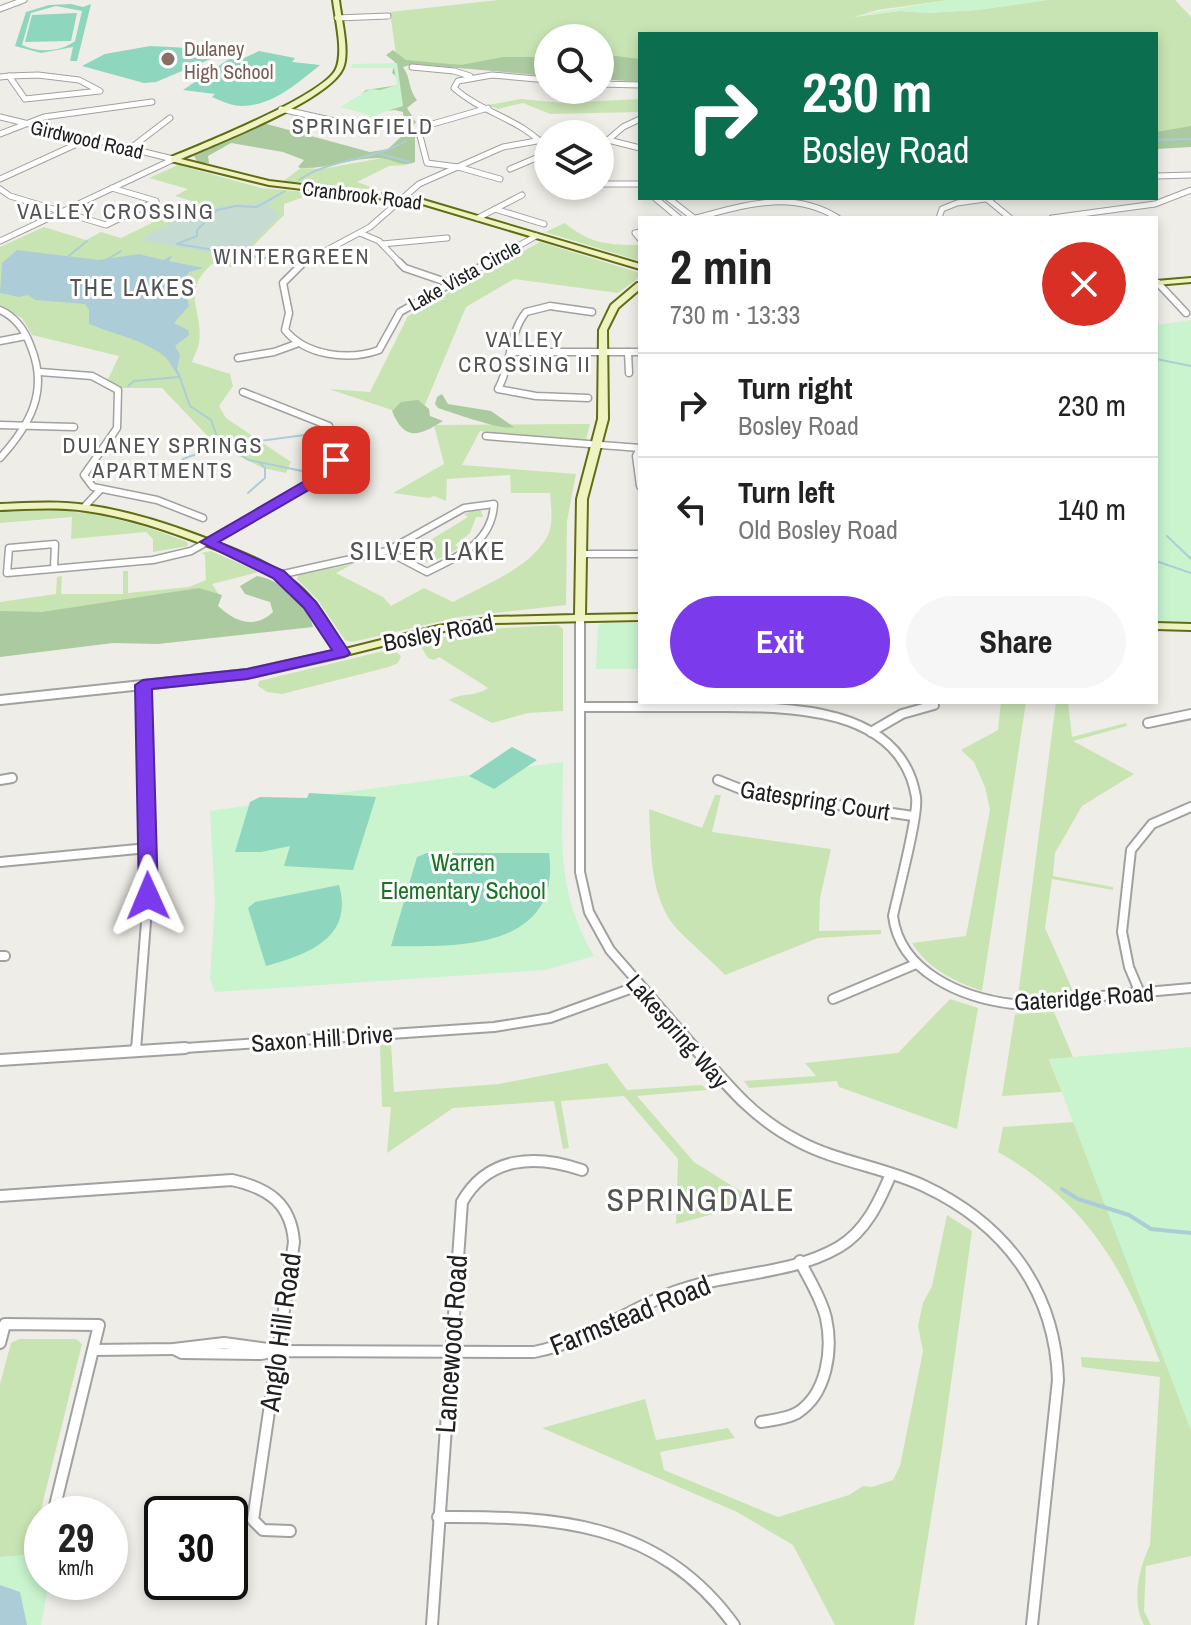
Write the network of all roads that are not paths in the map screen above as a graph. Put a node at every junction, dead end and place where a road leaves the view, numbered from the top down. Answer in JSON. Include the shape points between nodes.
{"nodes":[{"id":1,"x":24,"y":0,"type":"edge"},
{"id":2,"x":336,"y":0,"type":"edge"},
{"id":3,"x":0,"y":9,"type":"edge"},
{"id":4,"x":388,"y":16,"type":"dead end"},
{"id":5,"x":337,"y":18,"type":"junction"},
{"id":6,"x":412,"y":67,"type":"dead end"},
{"id":7,"x":9,"y":76,"type":"junction"},
{"id":8,"x":471,"y":76,"type":"junction"},
{"id":9,"x":0,"y":77,"type":"edge"},
{"id":10,"x":534,"y":79,"type":"edge"},
{"id":11,"x":614,"y":84,"type":"edge"},
{"id":12,"x":638,"y":85,"type":"edge"},
{"id":13,"x":152,"y":102,"type":"dead end"},
{"id":14,"x":488,"y":108,"type":"junction"},
{"id":15,"x":281,"y":109,"type":"junction"},
{"id":16,"x":0,"y":117,"type":"edge"},
{"id":17,"x":170,"y":118,"type":"dead end"},
{"id":18,"x":638,"y":120,"type":"edge"},
{"id":19,"x":20,"y":124,"type":"junction"},
{"id":20,"x":366,"y":128,"type":"dead end"},
{"id":21,"x":534,"y":132,"type":"edge"},
{"id":22,"x":0,"y":134,"type":"edge"},
{"id":23,"x":614,"y":135,"type":"edge"},
{"id":24,"x":91,"y":137,"type":"junction"},
{"id":25,"x":614,"y":140,"type":"edge"},
{"id":26,"x":534,"y":141,"type":"edge"},
{"id":27,"x":638,"y":146,"type":"edge"},
{"id":28,"x":131,"y":147,"type":"junction"},
{"id":29,"x":534,"y":158,"type":"edge"},
{"id":30,"x":174,"y":159,"type":"junction"},
{"id":31,"x":458,"y":167,"type":"junction"},
{"id":32,"x":510,"y":169,"type":"dead end"},
{"id":33,"x":1191,"y":175,"type":"edge"},
{"id":34,"x":1158,"y":176,"type":"edge"},
{"id":35,"x":0,"y":179,"type":"edge"},
{"id":36,"x":500,"y":179,"type":"dead end"},
{"id":37,"x":614,"y":184,"type":"edge"},
{"id":38,"x":638,"y":184,"type":"edge"},
{"id":39,"x":112,"y":188,"type":"junction"},
{"id":40,"x":0,"y":189,"type":"edge"},
{"id":41,"x":1191,"y":190,"type":"edge"},
{"id":42,"x":522,"y":195,"type":"dead end"},
{"id":43,"x":401,"y":197,"type":"junction"},
{"id":44,"x":657,"y":200,"type":"edge"},
{"id":45,"x":671,"y":200,"type":"edge"},
{"id":46,"x":783,"y":200,"type":"edge"},
{"id":47,"x":797,"y":200,"type":"edge"},
{"id":48,"x":979,"y":200,"type":"edge"},
{"id":49,"x":992,"y":200,"type":"edge"},
{"id":50,"x":495,"y":209,"type":"junction"},
{"id":51,"x":62,"y":212,"type":"junction"},
{"id":52,"x":677,"y":216,"type":"edge"},
{"id":53,"x":692,"y":216,"type":"edge"},
{"id":54,"x":703,"y":216,"type":"edge"},
{"id":55,"x":835,"y":216,"type":"edge"},
{"id":56,"x":939,"y":216,"type":"edge"},
{"id":57,"x":1008,"y":216,"type":"edge"},
{"id":58,"x":1067,"y":216,"type":"edge"},
{"id":59,"x":478,"y":218,"type":"junction"},
{"id":60,"x":544,"y":224,"type":"dead end"},
{"id":61,"x":360,"y":233,"type":"junction"},
{"id":62,"x":536,"y":236,"type":"junction"},
{"id":63,"x":447,"y":238,"type":"dead end"},
{"id":64,"x":0,"y":241,"type":"edge"},
{"id":65,"x":382,"y":244,"type":"junction"},
{"id":66,"x":638,"y":266,"type":"edge"},
{"id":67,"x":1191,"y":280,"type":"edge"},
{"id":68,"x":449,"y":283,"type":"junction"},
{"id":69,"x":1158,"y":283,"type":"edge"},
{"id":70,"x":1158,"y":284,"type":"edge"},
{"id":71,"x":638,"y":287,"type":"edge"},
{"id":72,"x":0,"y":310,"type":"edge"},
{"id":73,"x":592,"y":312,"type":"dead end"},
{"id":74,"x":1186,"y":313,"type":"dead end"},
{"id":75,"x":26,"y":336,"type":"junction"},
{"id":76,"x":0,"y":341,"type":"edge"},
{"id":77,"x":296,"y":344,"type":"junction"},
{"id":78,"x":511,"y":352,"type":"junction"},
{"id":79,"x":602,"y":352,"type":"junction"},
{"id":80,"x":628,"y":352,"type":"junction"},
{"id":81,"x":638,"y":352,"type":"edge"},
{"id":82,"x":238,"y":358,"type":"dead end"},
{"id":83,"x":40,"y":372,"type":"junction"},
{"id":84,"x":629,"y":373,"type":"dead end"},
{"id":85,"x":243,"y":392,"type":"dead end"},
{"id":86,"x":588,"y":398,"type":"dead end"},
{"id":87,"x":0,"y":425,"type":"edge"},
{"id":88,"x":24,"y":426,"type":"junction"},
{"id":89,"x":74,"y":427,"type":"dead end"},
{"id":90,"x":486,"y":436,"type":"dead end"},
{"id":91,"x":599,"y":446,"type":"junction"},
{"id":92,"x":638,"y":448,"type":"edge"},
{"id":93,"x":0,"y":458,"type":"edge"},
{"id":94,"x":101,"y":489,"type":"junction"},
{"id":95,"x":85,"y":506,"type":"junction"},
{"id":96,"x":0,"y":507,"type":"edge"},
{"id":97,"x":203,"y":518,"type":"dead end"},
{"id":98,"x":207,"y":542,"type":"junction"},
{"id":99,"x":387,"y":551,"type":"junction"},
{"id":100,"x":580,"y":554,"type":"junction"},
{"id":101,"x":638,"y":554,"type":"edge"},
{"id":102,"x":54,"y":568,"type":"junction"},
{"id":103,"x":279,"y":575,"type":"junction"},
{"id":104,"x":580,"y":617,"type":"junction"},
{"id":105,"x":638,"y":617,"type":"edge"},
{"id":106,"x":1158,"y":626,"type":"edge"},
{"id":107,"x":1191,"y":627,"type":"edge"},
{"id":108,"x":342,"y":653,"type":"junction"},
{"id":109,"x":143,"y":685,"type":"junction"},
{"id":110,"x":0,"y":700,"type":"edge"},
{"id":111,"x":934,"y":705,"type":"dead end"},
{"id":112,"x":580,"y":707,"type":"junction"},
{"id":113,"x":1191,"y":714,"type":"edge"},
{"id":114,"x":1148,"y":723,"type":"dead end"},
{"id":115,"x":871,"y":732,"type":"junction"},
{"id":116,"x":12,"y":778,"type":"dead end"},
{"id":117,"x":0,"y":780,"type":"edge"},
{"id":118,"x":718,"y":780,"type":"dead end"},
{"id":119,"x":1191,"y":807,"type":"edge"},
{"id":120,"x":913,"y":816,"type":"junction"},
{"id":121,"x":148,"y":848,"type":"junction"},
{"id":122,"x":0,"y":862,"type":"edge"},
{"id":123,"x":916,"y":964,"type":"junction"},
{"id":124,"x":638,"y":986,"type":"junction"},
{"id":125,"x":1191,"y":988,"type":"edge"},
{"id":126,"x":1140,"y":993,"type":"junction"},
{"id":127,"x":833,"y":999,"type":"dead end"},
{"id":128,"x":136,"y":1051,"type":"junction"},
{"id":129,"x":0,"y":1060,"type":"edge"},
{"id":130,"x":582,"y":1170,"type":"dead end"},
{"id":131,"x":891,"y":1174,"type":"junction"},
{"id":132,"x":0,"y":1196,"type":"edge"},
{"id":133,"x":800,"y":1261,"type":"junction"},
{"id":134,"x":0,"y":1343,"type":"edge"},
{"id":135,"x":93,"y":1350,"type":"junction"},
{"id":136,"x":276,"y":1351,"type":"junction"},
{"id":137,"x":450,"y":1352,"type":"junction"},
{"id":138,"x":761,"y":1422,"type":"dead end"},
{"id":139,"x":57,"y":1496,"type":"edge"},
{"id":140,"x":438,"y":1517,"type":"junction"},
{"id":141,"x":290,"y":1531,"type":"dead end"},
{"id":142,"x":432,"y":1625,"type":"edge"},
{"id":143,"x":734,"y":1625,"type":"edge"},
{"id":144,"x":1032,"y":1625,"type":"edge"}],
"edges":[{"from":1,"to":3,"type":"street"},
{"from":2,"to":5,"type":"street"},
{"from":4,"to":5,"type":"street"},
{"from":5,"to":15,"type":"street","via":[[341,67],[336,76]]},
{"from":6,"to":8,"type":"street"},
{"from":7,"to":7,"type":"street","via":[[49,74],[100,91],[25,99]]},
{"from":7,"to":9,"type":"street"},
{"from":8,"to":10,"type":"street"},
{"from":8,"to":14,"type":"street","via":[[454,88]]},
{"from":11,"to":12,"type":"street"},
{"from":13,"to":19,"type":"street"},
{"from":14,"to":21,"type":"street"},
{"from":14,"to":31,"type":"street","via":[[429,125],[420,136],[427,163]]},
{"from":15,"to":20,"type":"street"},
{"from":15,"to":30,"type":"street"},
{"from":16,"to":19,"type":"street","name":"Girdwood Road"},
{"from":17,"to":28,"type":"street"},
{"from":18,"to":23,"type":"street"},
{"from":19,"to":22,"type":"street"},
{"from":19,"to":24,"type":"street","name":"Girdwood Road"},
{"from":24,"to":28,"type":"street","name":"Girdwood Road"},
{"from":24,"to":35,"type":"street"},
{"from":25,"to":27,"type":"street"},
{"from":26,"to":31,"type":"street","via":[[503,147]]},
{"from":28,"to":30,"type":"street","name":"Girdwood Road"},
{"from":29,"to":32,"type":"street"},
{"from":30,"to":39,"type":"street"},
{"from":30,"to":43,"type":"street","name":"Cranbrook Road","via":[[269,183]]},
{"from":31,"to":36,"type":"street"},
{"from":31,"to":43,"type":"street"},
{"from":33,"to":34,"type":"street"},
{"from":37,"to":38,"type":"street"},
{"from":39,"to":51,"type":"street"},
{"from":39,"to":51,"type":"street","via":[[156,201],[106,225]]},
{"from":40,"to":51,"type":"street"},
{"from":41,"to":58,"type":"street","via":[[1155,204]]},
{"from":42,"to":50,"type":"street"},
{"from":43,"to":59,"type":"street","name":"Cranbrook Road"},
{"from":43,"to":61,"type":"street"},
{"from":44,"to":52,"type":"street"},
{"from":45,"to":53,"type":"street"},
{"from":46,"to":54,"type":"street"},
{"from":47,"to":55,"type":"street","via":[[818,204]]},
{"from":48,"to":56,"type":"street","via":[[951,205]]},
{"from":49,"to":57,"type":"street"},
{"from":50,"to":59,"type":"street"},
{"from":50,"to":60,"type":"street"},
{"from":51,"to":64,"type":"street"},
{"from":59,"to":62,"type":"street","name":"Cranbrook Road"},
{"from":61,"to":65,"type":"street"},
{"from":61,"to":77,"type":"street","via":[[286,277],[285,330]]},
{"from":62,"to":66,"type":"street","name":"Cranbrook Road"},
{"from":62,"to":68,"type":"street","name":"Lake Vista Circle"},
{"from":63,"to":65,"type":"street"},
{"from":65,"to":68,"type":"street","via":[[399,264]]},
{"from":67,"to":69,"type":"street"},
{"from":68,"to":77,"type":"street","name":"Lake Vista Circle","via":[[400,312],[373,353],[345,355]]},
{"from":70,"to":74,"type":"street"},
{"from":71,"to":79,"type":"street","name":"Lakespring Way","via":[[609,314]]},
{"from":72,"to":75,"type":"street","via":[[13,317]]},
{"from":73,"to":78,"type":"street","via":[[550,306],[526,312],[513,333]]},
{"from":75,"to":76,"type":"street"},
{"from":75,"to":83,"type":"street"},
{"from":77,"to":82,"type":"street"},
{"from":78,"to":79,"type":"street"},
{"from":78,"to":86,"type":"street","via":[[498,389]]},
{"from":79,"to":80,"type":"street"},
{"from":79,"to":91,"type":"street","name":"Lakespring Way"},
{"from":80,"to":81,"type":"street"},
{"from":80,"to":84,"type":"street"},
{"from":83,"to":88,"type":"street","via":[[41,392]]},
{"from":83,"to":94,"type":"street","via":[[60,370],[118,390],[117,428],[84,475]]},
{"from":85,"to":98,"type":"street","via":[[329,426],[336,465]]},
{"from":87,"to":88,"type":"street"},
{"from":88,"to":89,"type":"street"},
{"from":88,"to":93,"type":"street"},
{"from":90,"to":91,"type":"street"},
{"from":91,"to":92,"type":"street"},
{"from":91,"to":100,"type":"street","name":"Lakespring Way","via":[[582,499]]},
{"from":94,"to":95,"type":"street"},
{"from":94,"to":97,"type":"street","via":[[157,500]]},
{"from":95,"to":96,"type":"street"},
{"from":95,"to":98,"type":"street","via":[[132,515]]},
{"from":98,"to":102,"type":"street","via":[[168,557]]},
{"from":98,"to":103,"type":"street"},
{"from":99,"to":99,"type":"street","via":[[427,572],[478,543],[492,526],[494,504],[464,508]]},
{"from":99,"to":103,"type":"street"},
{"from":100,"to":101,"type":"street"},
{"from":100,"to":104,"type":"street","name":"Lakespring Way"},
{"from":102,"to":102,"type":"street","via":[[7,573],[9,548],[55,544]]},
{"from":103,"to":108,"type":"street","via":[[310,605]]},
{"from":104,"to":105,"type":"street","name":"Bosley Road"},
{"from":104,"to":108,"type":"street","name":"Bosley Road","via":[[465,624]]},
{"from":104,"to":112,"type":"street","name":"Lakespring Way"},
{"from":106,"to":107,"type":"street"},
{"from":108,"to":109,"type":"street","name":"Bosley Road","via":[[247,674]]},
{"from":109,"to":110,"type":"street","name":"Bosley Road"},
{"from":109,"to":121,"type":"street"},
{"from":111,"to":115,"type":"street","via":[[902,714]]},
{"from":112,"to":115,"type":"street","name":"Gateridge Road","via":[[799,708]]},
{"from":112,"to":124,"type":"street","name":"Lakespring Way","via":[[584,891],[598,930]]},
{"from":113,"to":114,"type":"street"},
{"from":115,"to":120,"type":"street","name":"Gateridge Road","via":[[907,766],[916,788]]},
{"from":116,"to":117,"type":"street"},
{"from":118,"to":120,"type":"street","name":"Gatespring Court","via":[[748,792]]},
{"from":119,"to":126,"type":"street","via":[[1152,824],[1131,850],[1122,932]]},
{"from":120,"to":123,"type":"street","name":"Gateridge Road","via":[[893,916],[899,942]]},
{"from":121,"to":122,"type":"street"},
{"from":121,"to":128,"type":"street","via":[[148,917]]},
{"from":123,"to":126,"type":"street","name":"Gateridge Road","via":[[955,990],[995,1002],[1035,1004]]},
{"from":123,"to":127,"type":"street"},
{"from":124,"to":128,"type":"street","name":"Saxon Hill Drive","via":[[524,1023]]},
{"from":124,"to":131,"type":"street","name":"Lakespring Way","via":[[729,1090],[773,1128],[823,1152]]},
{"from":125,"to":126,"type":"street","name":"Gateridge Road"},
{"from":128,"to":129,"type":"street","name":"Saxon Hill Drive"},
{"from":130,"to":137,"type":"street","name":"Lancewood Road","via":[[533,1160],[494,1167],[473,1181],[462,1202]]},
{"from":131,"to":133,"type":"street","name":"Farmstead Road","via":[[879,1205],[853,1237]]},
{"from":131,"to":144,"type":"street","name":"Lakespring Way","via":[[951,1201],[999,1237],[1030,1276],[1052,1323],[1058,1380]]},
{"from":132,"to":136,"type":"street","name":"Anglo Hill Road","via":[[209,1180],[266,1188],[285,1206],[294,1228]]},
{"from":133,"to":137,"type":"street","name":"Farmstead Road","via":[[676,1292],[565,1347]]},
{"from":133,"to":138,"type":"street","via":[[827,1323],[821,1385],[796,1414]]},
{"from":134,"to":135,"type":"street","via":[[5,1324],[99,1325]]},
{"from":135,"to":136,"type":"street","name":"Farmstead Road"},
{"from":135,"to":139,"type":"street"},
{"from":136,"to":137,"type":"street","name":"Farmstead Road"},
{"from":136,"to":141,"type":"street","name":"Anglo Hill Road","via":[[253,1520],[263,1530]]},
{"from":137,"to":140,"type":"street","name":"Lancewood Road"},
{"from":140,"to":142,"type":"street","name":"Lancewood Road"},
{"from":140,"to":143,"type":"street","via":[[554,1520],[611,1537],[692,1576]]}]}
